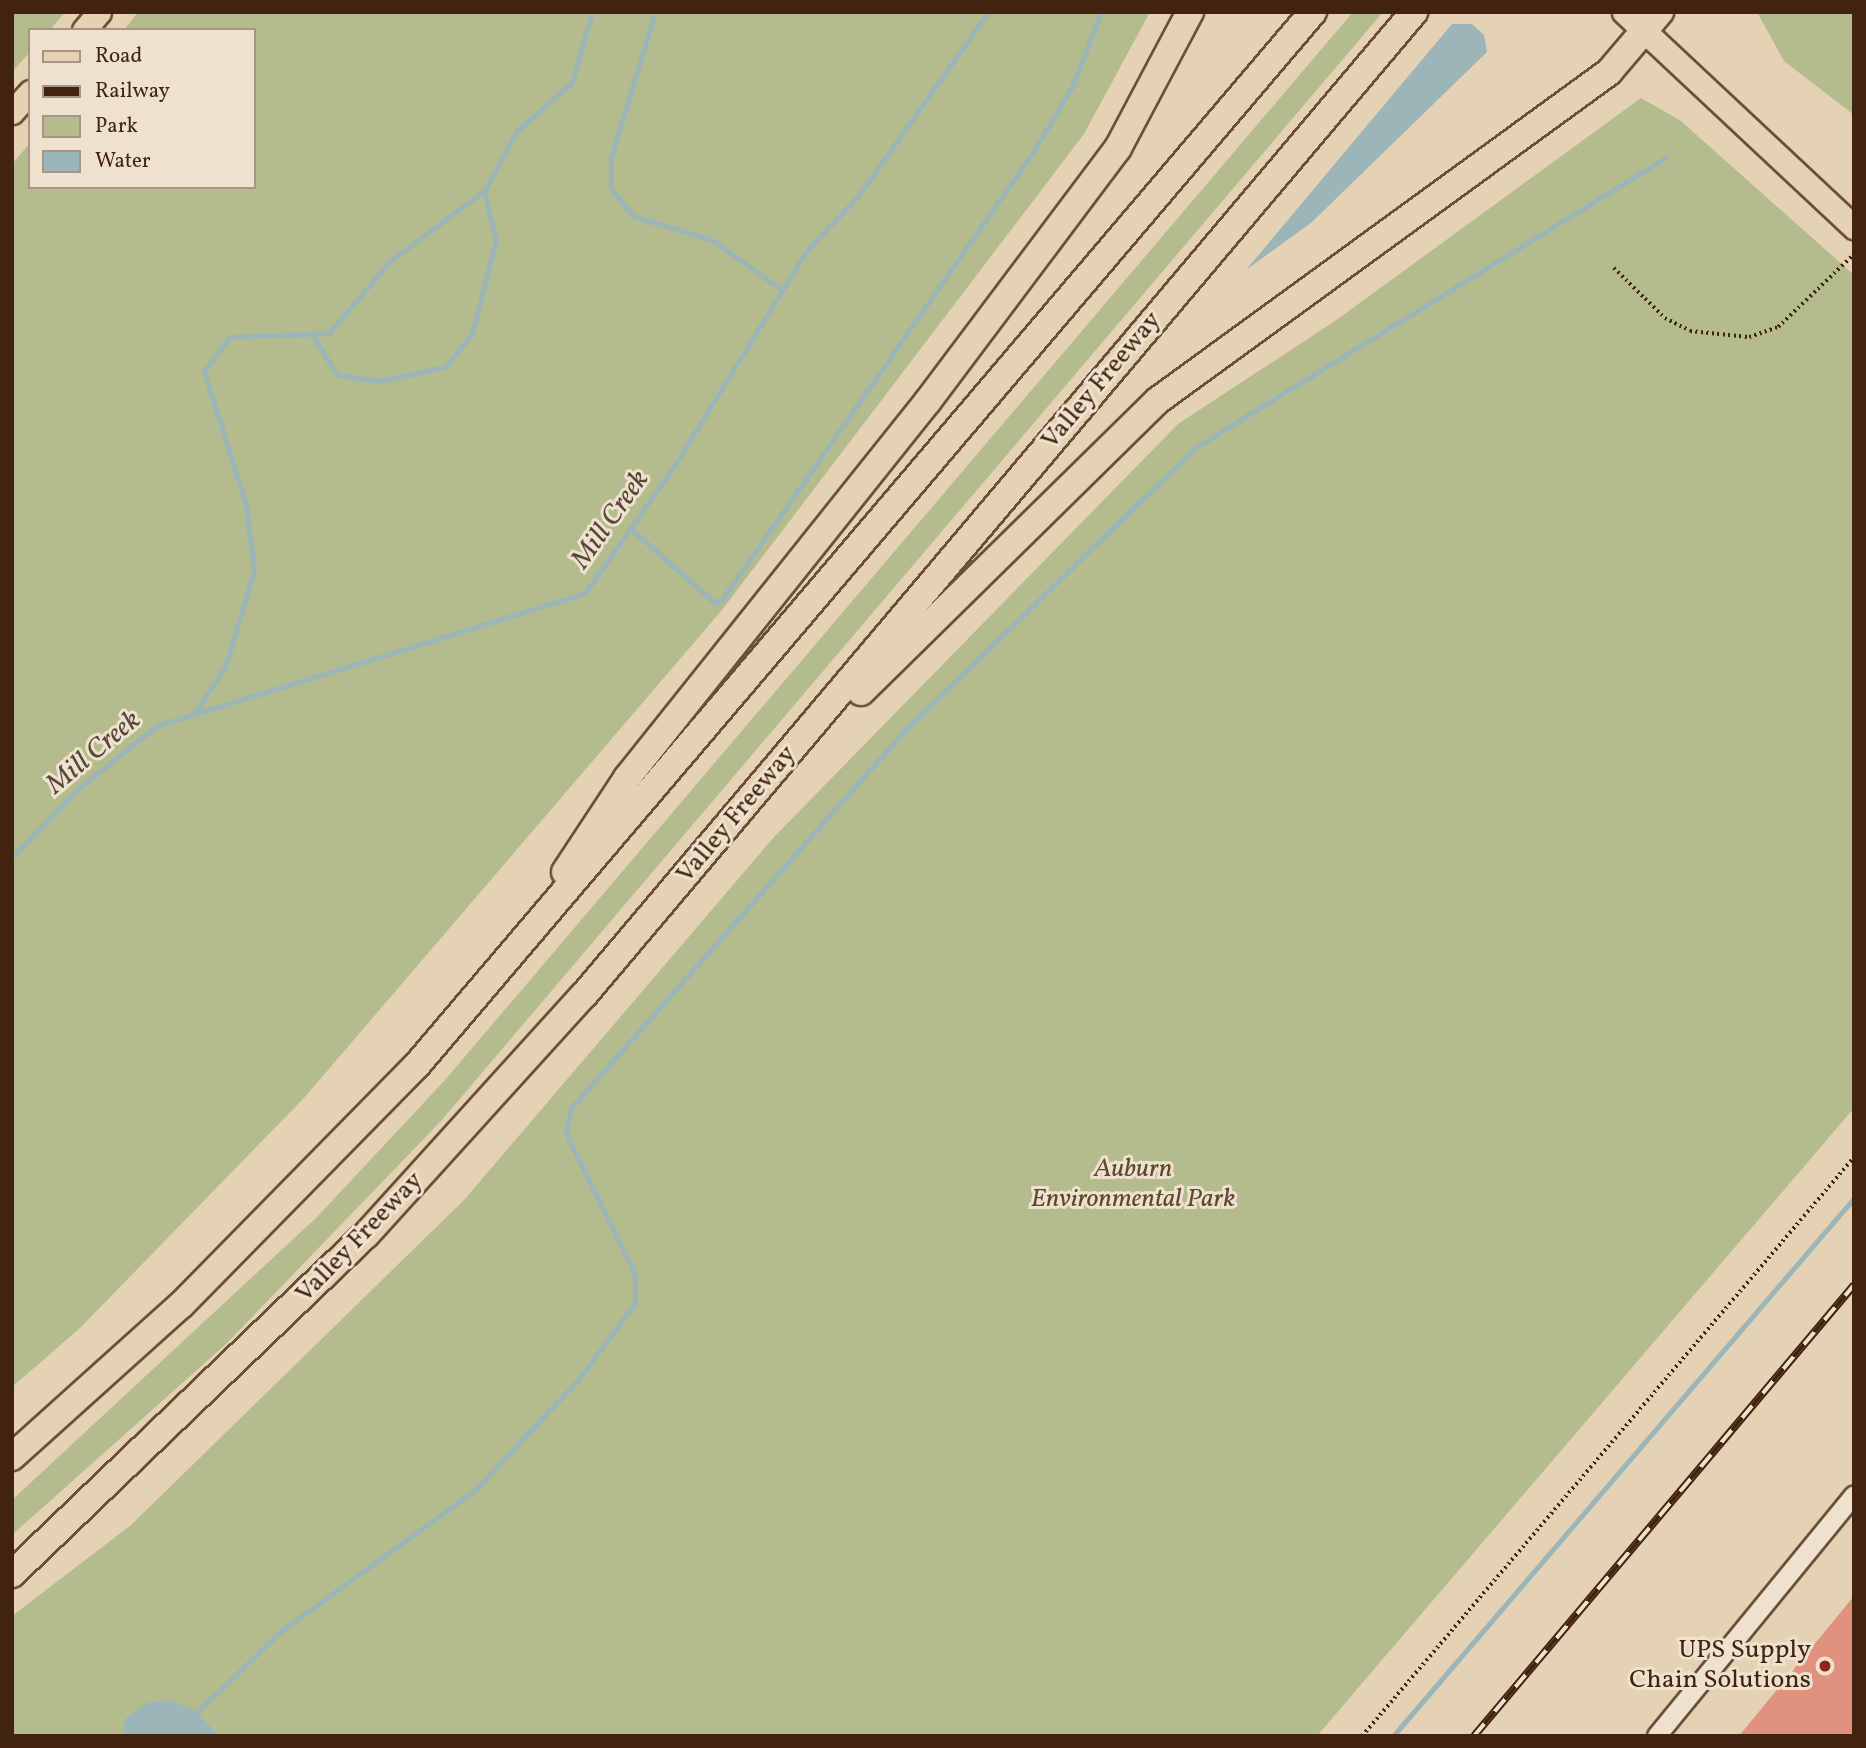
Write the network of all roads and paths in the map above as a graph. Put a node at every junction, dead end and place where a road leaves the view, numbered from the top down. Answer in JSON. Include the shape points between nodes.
{"nodes":[{"id":1,"x":99,"y":12,"type":"edge"},
{"id":2,"x":1190,"y":12,"type":"edge"},
{"id":3,"x":1313,"y":12,"type":"edge"},
{"id":4,"x":1414,"y":12,"type":"edge"},
{"id":5,"x":1624,"y":12,"type":"edge"},
{"id":6,"x":1653,"y":22,"type":"edge"},
{"id":7,"x":86,"y":28,"type":"edge"},
{"id":8,"x":28,"y":94,"type":"edge"},
{"id":9,"x":12,"y":112,"type":"edge"},
{"id":10,"x":1854,"y":227,"type":"edge"},
{"id":11,"x":1854,"y":254,"type":"edge"},
{"id":12,"x":1614,"y":268,"type":"dead end"},
{"id":13,"x":741,"y":811,"type":"junction"},
{"id":14,"x":498,"y":975,"type":"junction"},
{"id":15,"x":1854,"y":1157,"type":"edge"},
{"id":16,"x":12,"y":1457,"type":"edge"},
{"id":17,"x":1854,"y":1494,"type":"edge"},
{"id":18,"x":12,"y":1574,"type":"edge"},
{"id":19,"x":1362,"y":1736,"type":"edge"},
{"id":20,"x":1657,"y":1736,"type":"edge"}],
"edges":[{"from":1,"to":7,"type":"main road"},
{"from":2,"to":14,"type":"highway","via":[[1118,149],[928,401],[627,778]]},
{"from":3,"to":14,"type":"highway"},
{"from":4,"to":13,"type":"highway","name":"Valley Freeway"},
{"from":5,"to":6,"type":"main road"},
{"from":6,"to":10,"type":"main road"},
{"from":6,"to":13,"type":"highway","via":[[1609,72],[1157,401]]},
{"from":8,"to":9,"type":"main road"},
{"from":11,"to":12,"type":"path","via":[[1778,327],[1749,337],[1690,331],[1665,318]]},
{"from":13,"to":18,"type":"highway","name":"Valley Freeway","via":[[366,1235]]},
{"from":14,"to":16,"type":"highway","via":[[295,1193]]},
{"from":15,"to":19,"type":"path"},
{"from":17,"to":20,"type":"lane"}]}
